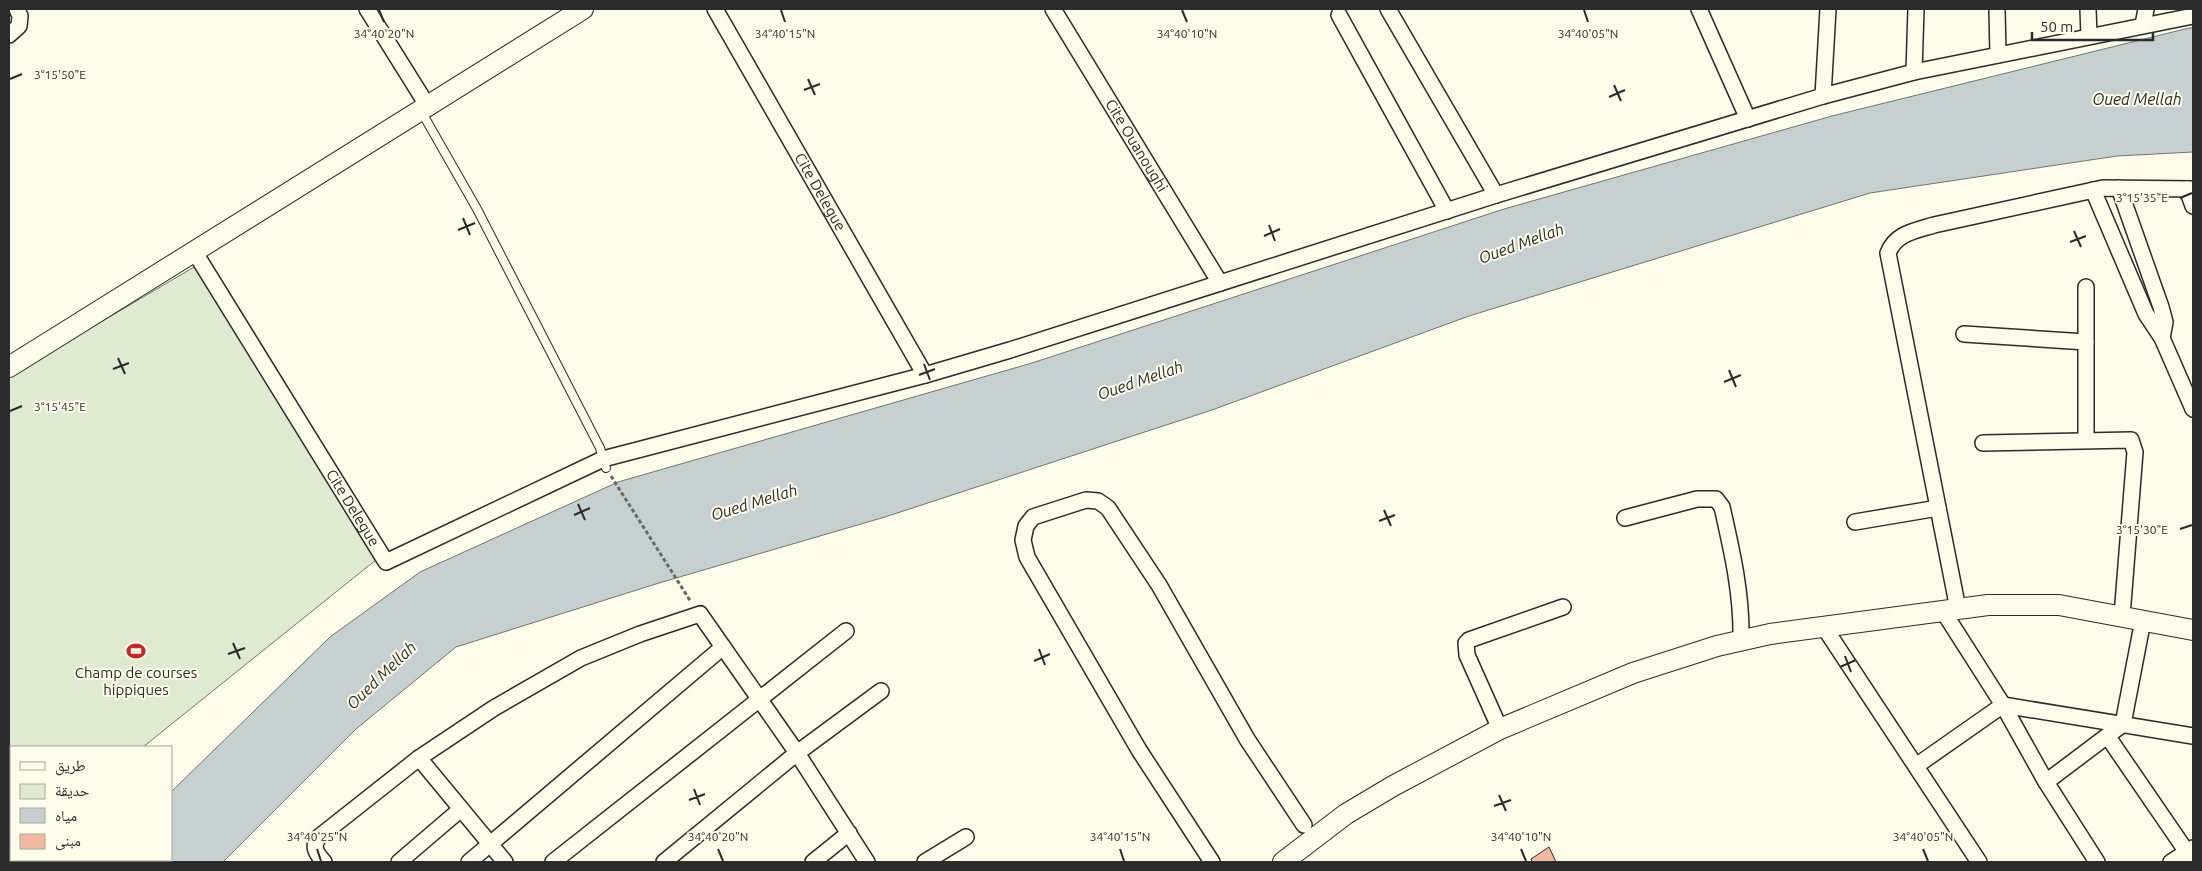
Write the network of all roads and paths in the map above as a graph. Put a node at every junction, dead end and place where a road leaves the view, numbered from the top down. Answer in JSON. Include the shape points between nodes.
{"nodes":[{"id":1,"x":17,"y":9,"type":"edge"},
{"id":2,"x":367,"y":9,"type":"edge"},
{"id":3,"x":715,"y":9,"type":"edge"},
{"id":4,"x":1053,"y":9,"type":"edge"},
{"id":5,"x":1388,"y":9,"type":"edge"},
{"id":6,"x":1699,"y":9,"type":"edge"},
{"id":7,"x":1828,"y":9,"type":"edge"},
{"id":8,"x":1916,"y":9,"type":"edge"},
{"id":9,"x":1998,"y":9,"type":"edge"},
{"id":10,"x":2088,"y":9,"type":"edge"},
{"id":11,"x":2146,"y":9,"type":"edge"},
{"id":12,"x":577,"y":10,"type":"edge"},
{"id":13,"x":1339,"y":15,"type":"dead end"},
{"id":14,"x":2193,"y":16,"type":"edge"},
{"id":15,"x":2143,"y":24,"type":"junction"},
{"id":16,"x":9,"y":34,"type":"edge"},
{"id":17,"x":2089,"y":36,"type":"junction"},
{"id":18,"x":1998,"y":55,"type":"junction"},
{"id":19,"x":1914,"y":72,"type":"junction"},
{"id":20,"x":1823,"y":96,"type":"junction"},
{"id":21,"x":423,"y":107,"type":"junction"},
{"id":22,"x":1748,"y":119,"type":"junction"},
{"id":23,"x":2118,"y":188,"type":"junction"},
{"id":24,"x":2190,"y":189,"type":"edge"},
{"id":25,"x":2093,"y":190,"type":"junction"},
{"id":26,"x":1496,"y":195,"type":"junction"},
{"id":27,"x":2193,"y":206,"type":"edge"},
{"id":28,"x":1447,"y":211,"type":"junction"},
{"id":29,"x":194,"y":251,"type":"junction"},
{"id":30,"x":1220,"y":283,"type":"junction"},
{"id":31,"x":2086,"y":287,"type":"dead end"},
{"id":32,"x":1964,"y":334,"type":"dead end"},
{"id":33,"x":2162,"y":338,"type":"junction"},
{"id":34,"x":2086,"y":342,"type":"junction"},
{"id":35,"x":9,"y":367,"type":"edge"},
{"id":36,"x":925,"y":375,"type":"junction"},
{"id":37,"x":2193,"y":410,"type":"edge"},
{"id":38,"x":2086,"y":440,"type":"junction"},
{"id":39,"x":1983,"y":443,"type":"dead end"},
{"id":40,"x":605,"y":464,"type":"junction"},
{"id":41,"x":1938,"y":508,"type":"junction"},
{"id":42,"x":1625,"y":518,"type":"dead end"},
{"id":43,"x":1855,"y":522,"type":"dead end"},
{"id":44,"x":1563,"y":607,"type":"dead end"},
{"id":45,"x":1950,"y":610,"type":"junction"},
{"id":46,"x":698,"y":611,"type":"junction"},
{"id":47,"x":2122,"y":616,"type":"junction"},
{"id":48,"x":2143,"y":620,"type":"junction"},
{"id":49,"x":1824,"y":627,"type":"junction"},
{"id":50,"x":2193,"y":630,"type":"edge"},
{"id":51,"x":846,"y":631,"type":"dead end"},
{"id":52,"x":1741,"y":640,"type":"junction"},
{"id":53,"x":722,"y":647,"type":"junction"},
{"id":54,"x":881,"y":691,"type":"dead end"},
{"id":55,"x":760,"y":698,"type":"junction"},
{"id":56,"x":2003,"y":705,"type":"junction"},
{"id":57,"x":2123,"y":724,"type":"junction"},
{"id":58,"x":1500,"y":729,"type":"junction"},
{"id":59,"x":2193,"y":736,"type":"edge"},
{"id":60,"x":2108,"y":737,"type":"junction"},
{"id":61,"x":798,"y":753,"type":"junction"},
{"id":62,"x":419,"y":758,"type":"junction"},
{"id":63,"x":1916,"y":766,"type":"junction"},
{"id":64,"x":2046,"y":782,"type":"junction"},
{"id":65,"x":461,"y":809,"type":"junction"},
{"id":66,"x":1304,"y":825,"type":"dead end"},
{"id":67,"x":849,"y":833,"type":"junction"},
{"id":68,"x":966,"y":837,"type":"dead end"},
{"id":69,"x":490,"y":844,"type":"junction"},
{"id":70,"x":2191,"y":854,"type":"edge"},
{"id":71,"x":324,"y":862,"type":"edge"},
{"id":72,"x":399,"y":862,"type":"edge"},
{"id":73,"x":468,"y":862,"type":"edge"},
{"id":74,"x":505,"y":862,"type":"edge"},
{"id":75,"x":552,"y":862,"type":"edge"},
{"id":76,"x":664,"y":862,"type":"edge"},
{"id":77,"x":813,"y":862,"type":"edge"},
{"id":78,"x":867,"y":862,"type":"edge"},
{"id":79,"x":925,"y":862,"type":"edge"},
{"id":80,"x":1212,"y":862,"type":"edge"},
{"id":81,"x":1283,"y":862,"type":"edge"},
{"id":82,"x":1979,"y":862,"type":"edge"},
{"id":83,"x":2097,"y":862,"type":"edge"},
{"id":84,"x":2172,"y":862,"type":"edge"}],
"edges":[{"from":1,"to":16,"type":"street","via":[[19,26]]},
{"from":2,"to":21,"type":"street"},
{"from":3,"to":36,"type":"street","name":"Cite Delegue"},
{"from":4,"to":30,"type":"street","name":"Cite Ouanoughi"},
{"from":5,"to":26,"type":"street"},
{"from":6,"to":22,"type":"street"},
{"from":7,"to":20,"type":"street"},
{"from":8,"to":19,"type":"street"},
{"from":9,"to":18,"type":"street"},
{"from":10,"to":17,"type":"street"},
{"from":11,"to":15,"type":"street"},
{"from":12,"to":21,"type":"street"},
{"from":13,"to":28,"type":"street"},
{"from":14,"to":15,"type":"street"},
{"from":15,"to":17,"type":"street"},
{"from":17,"to":18,"type":"street"},
{"from":18,"to":19,"type":"street"},
{"from":19,"to":20,"type":"street"},
{"from":20,"to":22,"type":"street"},
{"from":21,"to":29,"type":"street"},
{"from":21,"to":40,"type":"lane","via":[[600,448]]},
{"from":22,"to":26,"type":"street"},
{"from":23,"to":24,"type":"street"},
{"from":23,"to":25,"type":"street"},
{"from":23,"to":33,"type":"street","via":[[2161,308],[2165,322]]},
{"from":24,"to":27,"type":"street"},
{"from":25,"to":33,"type":"street","via":[[2146,314]]},
{"from":25,"to":41,"type":"street","via":[[1934,225],[1909,232],[1891,245],[1888,253]]},
{"from":26,"to":28,"type":"street"},
{"from":28,"to":30,"type":"street"},
{"from":29,"to":35,"type":"street"},
{"from":29,"to":40,"type":"street","name":"Cite Delegue","via":[[386,562]]},
{"from":30,"to":36,"type":"street"},
{"from":31,"to":34,"type":"street"},
{"from":32,"to":34,"type":"street"},
{"from":33,"to":37,"type":"street"},
{"from":34,"to":38,"type":"street"},
{"from":36,"to":40,"type":"street"},
{"from":38,"to":39,"type":"street"},
{"from":38,"to":47,"type":"street","via":[[2130,440],[2135,448]]},
{"from":40,"to":46,"type":"path"},
{"from":41,"to":43,"type":"street"},
{"from":41,"to":45,"type":"street"},
{"from":42,"to":52,"type":"street","via":[[1698,499],[1716,499],[1722,507],[1735,566]]},
{"from":44,"to":58,"type":"street","via":[[1466,643],[1467,655]]},
{"from":45,"to":47,"type":"street","via":[[1988,605],[2059,605]]},
{"from":45,"to":49,"type":"street"},
{"from":45,"to":56,"type":"street"},
{"from":46,"to":53,"type":"street"},
{"from":46,"to":62,"type":"street","via":[[581,658],[494,708]]},
{"from":47,"to":48,"type":"street"},
{"from":48,"to":50,"type":"street"},
{"from":48,"to":57,"type":"street"},
{"from":49,"to":52,"type":"street"},
{"from":49,"to":63,"type":"street"},
{"from":51,"to":55,"type":"street"},
{"from":52,"to":58,"type":"street","via":[[1633,673]]},
{"from":53,"to":55,"type":"street"},
{"from":53,"to":69,"type":"street"},
{"from":54,"to":61,"type":"street"},
{"from":55,"to":61,"type":"street"},
{"from":55,"to":75,"type":"street"},
{"from":56,"to":57,"type":"street"},
{"from":56,"to":63,"type":"street"},
{"from":56,"to":64,"type":"street"},
{"from":57,"to":59,"type":"street"},
{"from":57,"to":60,"type":"street"},
{"from":58,"to":81,"type":"street","via":[[1346,814]]},
{"from":60,"to":64,"type":"street"},
{"from":60,"to":70,"type":"street"},
{"from":61,"to":67,"type":"street"},
{"from":61,"to":76,"type":"street"},
{"from":62,"to":65,"type":"street"},
{"from":62,"to":71,"type":"street","via":[[319,837],[315,848]]},
{"from":63,"to":82,"type":"street"},
{"from":64,"to":83,"type":"street"},
{"from":65,"to":69,"type":"street"},
{"from":65,"to":72,"type":"street"},
{"from":66,"to":80,"type":"street","via":[[1247,739],[1159,585],[1108,508],[1098,501],[1086,500],[1033,517],[1026,526],[1023,540],[1027,557],[1140,750]]},
{"from":67,"to":77,"type":"street"},
{"from":67,"to":78,"type":"street"},
{"from":68,"to":79,"type":"street"},
{"from":69,"to":73,"type":"street"},
{"from":69,"to":74,"type":"street"},
{"from":70,"to":84,"type":"street"}]}
